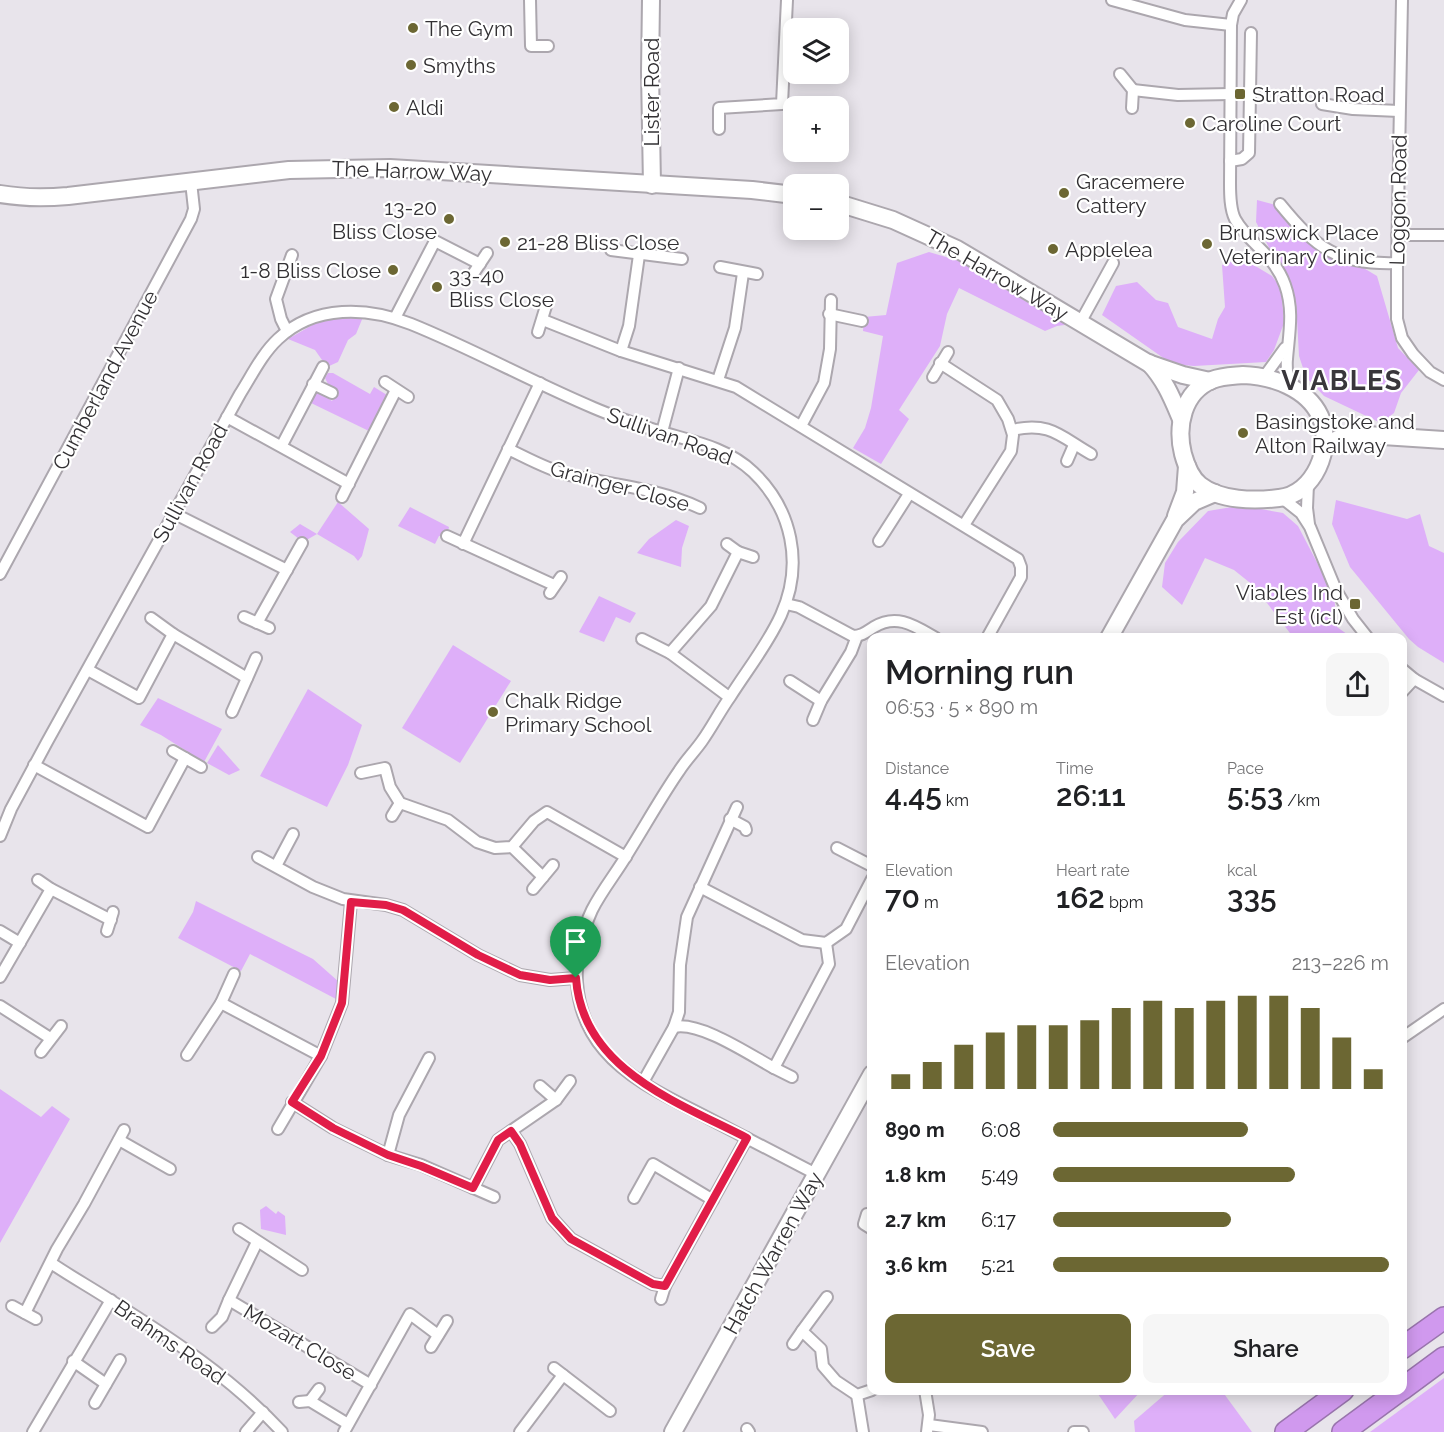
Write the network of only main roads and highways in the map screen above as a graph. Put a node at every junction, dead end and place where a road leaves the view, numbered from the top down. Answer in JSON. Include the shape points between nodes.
{"nodes":[{"id":1,"x":1444,"y":1318,"type":"edge"},
{"id":2,"x":1407,"y":1344,"type":"edge"},
{"id":3,"x":1444,"y":1358,"type":"edge"},
{"id":4,"x":1407,"y":1386,"type":"edge"},
{"id":5,"x":1336,"y":1395,"type":"edge"},
{"id":6,"x":1394,"y":1395,"type":"edge"},
{"id":7,"x":1286,"y":1432,"type":"edge"},
{"id":8,"x":1343,"y":1432,"type":"edge"}],
"edges":[{"from":1,"to":2,"type":"highway"},
{"from":3,"to":4,"type":"highway"},
{"from":5,"to":7,"type":"highway"},
{"from":6,"to":8,"type":"highway"}]}
